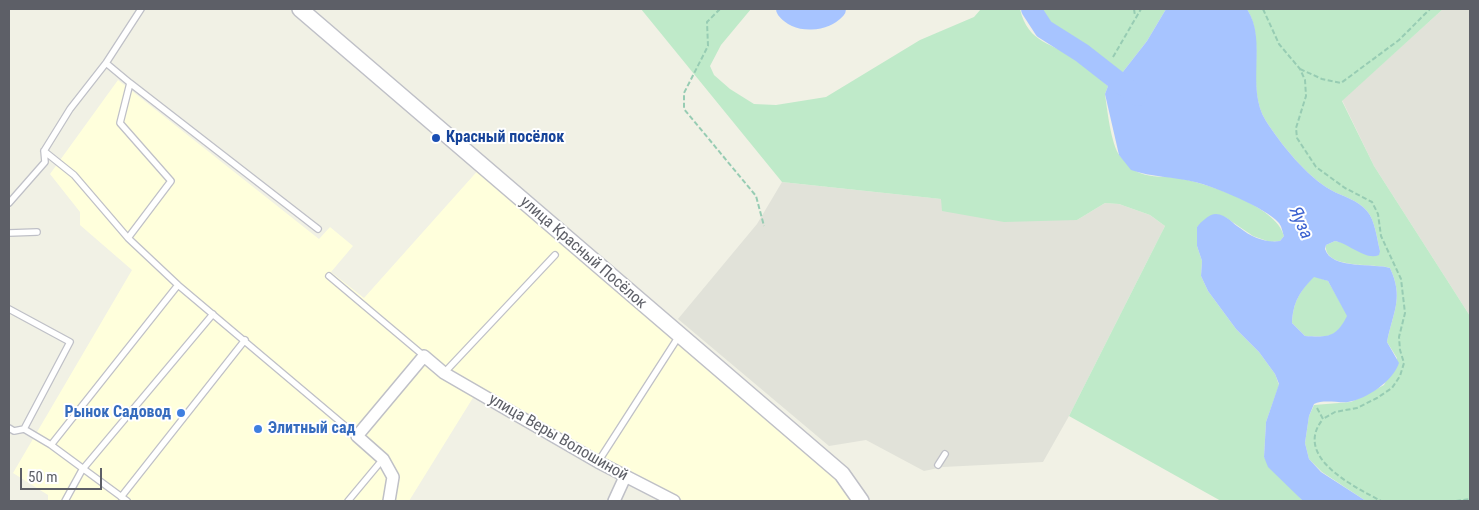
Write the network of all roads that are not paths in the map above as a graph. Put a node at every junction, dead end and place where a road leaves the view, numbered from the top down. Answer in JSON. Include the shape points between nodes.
{"nodes":[{"id":1,"x":141,"y":9,"type":"edge"},
{"id":2,"x":300,"y":9,"type":"edge"},
{"id":3,"x":106,"y":63,"type":"junction"},
{"id":4,"x":130,"y":83,"type":"junction"},
{"id":5,"x":44,"y":151,"type":"junction"},
{"id":6,"x":9,"y":203,"type":"edge"},
{"id":7,"x":318,"y":229,"type":"dead end"},
{"id":8,"x":37,"y":232,"type":"dead end"},
{"id":9,"x":9,"y":233,"type":"edge"},
{"id":10,"x":128,"y":238,"type":"junction"},
{"id":11,"x":555,"y":255,"type":"dead end"},
{"id":12,"x":329,"y":276,"type":"dead end"},
{"id":13,"x":178,"y":285,"type":"junction"},
{"id":14,"x":9,"y":309,"type":"edge"},
{"id":15,"x":213,"y":314,"type":"junction"},
{"id":16,"x":679,"y":336,"type":"junction"},
{"id":17,"x":245,"y":340,"type":"junction"},
{"id":18,"x":424,"y":356,"type":"junction"},
{"id":19,"x":444,"y":373,"type":"junction"},
{"id":20,"x":9,"y":428,"type":"edge"},
{"id":21,"x":24,"y":429,"type":"junction"},
{"id":22,"x":357,"y":436,"type":"junction"},
{"id":23,"x":51,"y":445,"type":"junction"},
{"id":24,"x":945,"y":454,"type":"dead end"},
{"id":25,"x":383,"y":459,"type":"junction"},
{"id":26,"x":598,"y":462,"type":"junction"},
{"id":27,"x":938,"y":465,"type":"dead end"},
{"id":28,"x":82,"y":470,"type":"junction"},
{"id":29,"x":625,"y":477,"type":"junction"},
{"id":30,"x":121,"y":497,"type":"junction"},
{"id":31,"x":65,"y":501,"type":"edge"},
{"id":32,"x":127,"y":501,"type":"edge"},
{"id":33,"x":348,"y":501,"type":"edge"},
{"id":34,"x":388,"y":501,"type":"edge"},
{"id":35,"x":614,"y":501,"type":"edge"},
{"id":36,"x":674,"y":501,"type":"edge"},
{"id":37,"x":861,"y":501,"type":"edge"}],
"edges":[{"from":1,"to":3,"type":"lane"},
{"from":2,"to":16,"type":"street","name":"улица Красный Посёлок"},
{"from":3,"to":4,"type":"lane"},
{"from":3,"to":5,"type":"lane","via":[[70,109]]},
{"from":4,"to":7,"type":"lane"},
{"from":4,"to":10,"type":"lane","via":[[120,123],[171,181]]},
{"from":5,"to":6,"type":"lane","via":[[45,162]]},
{"from":5,"to":10,"type":"lane","via":[[74,175]]},
{"from":8,"to":9,"type":"lane"},
{"from":10,"to":13,"type":"lane"},
{"from":11,"to":19,"type":"lane"},
{"from":12,"to":18,"type":"lane"},
{"from":13,"to":15,"type":"lane"},
{"from":13,"to":23,"type":"lane"},
{"from":14,"to":21,"type":"lane","via":[[70,342]]},
{"from":15,"to":17,"type":"lane"},
{"from":15,"to":28,"type":"lane"},
{"from":16,"to":26,"type":"lane"},
{"from":16,"to":37,"type":"street","name":"улица Красный Посёлок","via":[[842,474]]},
{"from":17,"to":22,"type":"lane"},
{"from":17,"to":30,"type":"lane"},
{"from":18,"to":19,"type":"street","name":"улица Веры Волошиной"},
{"from":18,"to":22,"type":"street"},
{"from":19,"to":26,"type":"street","name":"улица Веры Волошиной"},
{"from":20,"to":21,"type":"lane","via":[[14,431]]},
{"from":21,"to":23,"type":"lane"},
{"from":22,"to":25,"type":"street"},
{"from":23,"to":28,"type":"lane"},
{"from":24,"to":27,"type":"lane"},
{"from":25,"to":33,"type":"lane"},
{"from":25,"to":34,"type":"street","via":[[393,477]]},
{"from":26,"to":29,"type":"street","name":"улица Веры Волошиной"},
{"from":28,"to":30,"type":"lane"},
{"from":28,"to":31,"type":"lane"},
{"from":29,"to":35,"type":"street"},
{"from":29,"to":36,"type":"street","name":"улица Веры Волошиной"},
{"from":30,"to":32,"type":"lane"}]}
